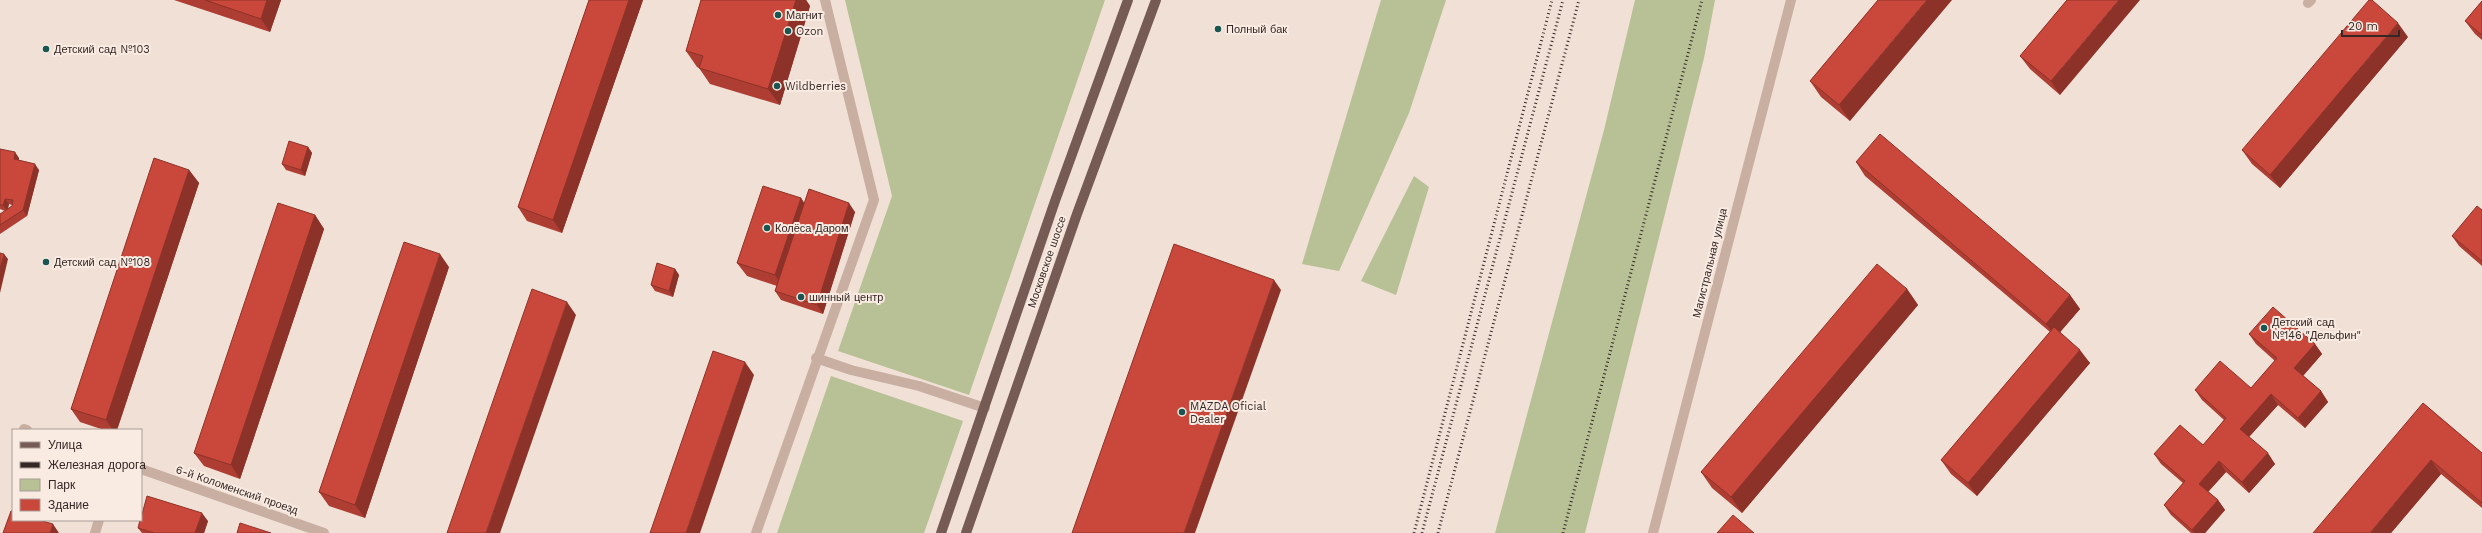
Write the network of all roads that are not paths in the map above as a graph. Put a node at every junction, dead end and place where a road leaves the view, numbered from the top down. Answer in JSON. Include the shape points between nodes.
{"nodes":[{"id":1,"x":825,"y":0,"type":"edge"},
{"id":2,"x":1128,"y":0,"type":"edge"},
{"id":3,"x":1156,"y":0,"type":"edge"},
{"id":4,"x":1791,"y":0,"type":"edge"},
{"id":5,"x":816,"y":358,"type":"junction"},
{"id":6,"x":985,"y":408,"type":"junction"},
{"id":7,"x":142,"y":469,"type":"edge"},
{"id":8,"x":99,"y":521,"type":"edge"},
{"id":9,"x":95,"y":533,"type":"edge"},
{"id":10,"x":324,"y":533,"type":"edge"},
{"id":11,"x":756,"y":533,"type":"edge"},
{"id":12,"x":942,"y":533,"type":"edge"},
{"id":13,"x":966,"y":533,"type":"edge"},
{"id":14,"x":1653,"y":533,"type":"edge"}],
"edges":[{"from":1,"to":5,"type":"street","via":[[874,200]]},
{"from":2,"to":6,"type":"main road","name":"Московское шоссе","via":[[1055,201]]},
{"from":3,"to":13,"type":"main road","name":"Московское шоссе","via":[[1077,214]]},
{"from":4,"to":14,"type":"street","name":"Магистральная улица"},
{"from":5,"to":6,"type":"street","via":[[851,370],[919,386]]},
{"from":5,"to":11,"type":"street"},
{"from":6,"to":12,"type":"main road","name":"Московское шоссе"},
{"from":7,"to":10,"type":"street","name":"6-й Коломенский проезд"},
{"from":8,"to":9,"type":"street"}]}
